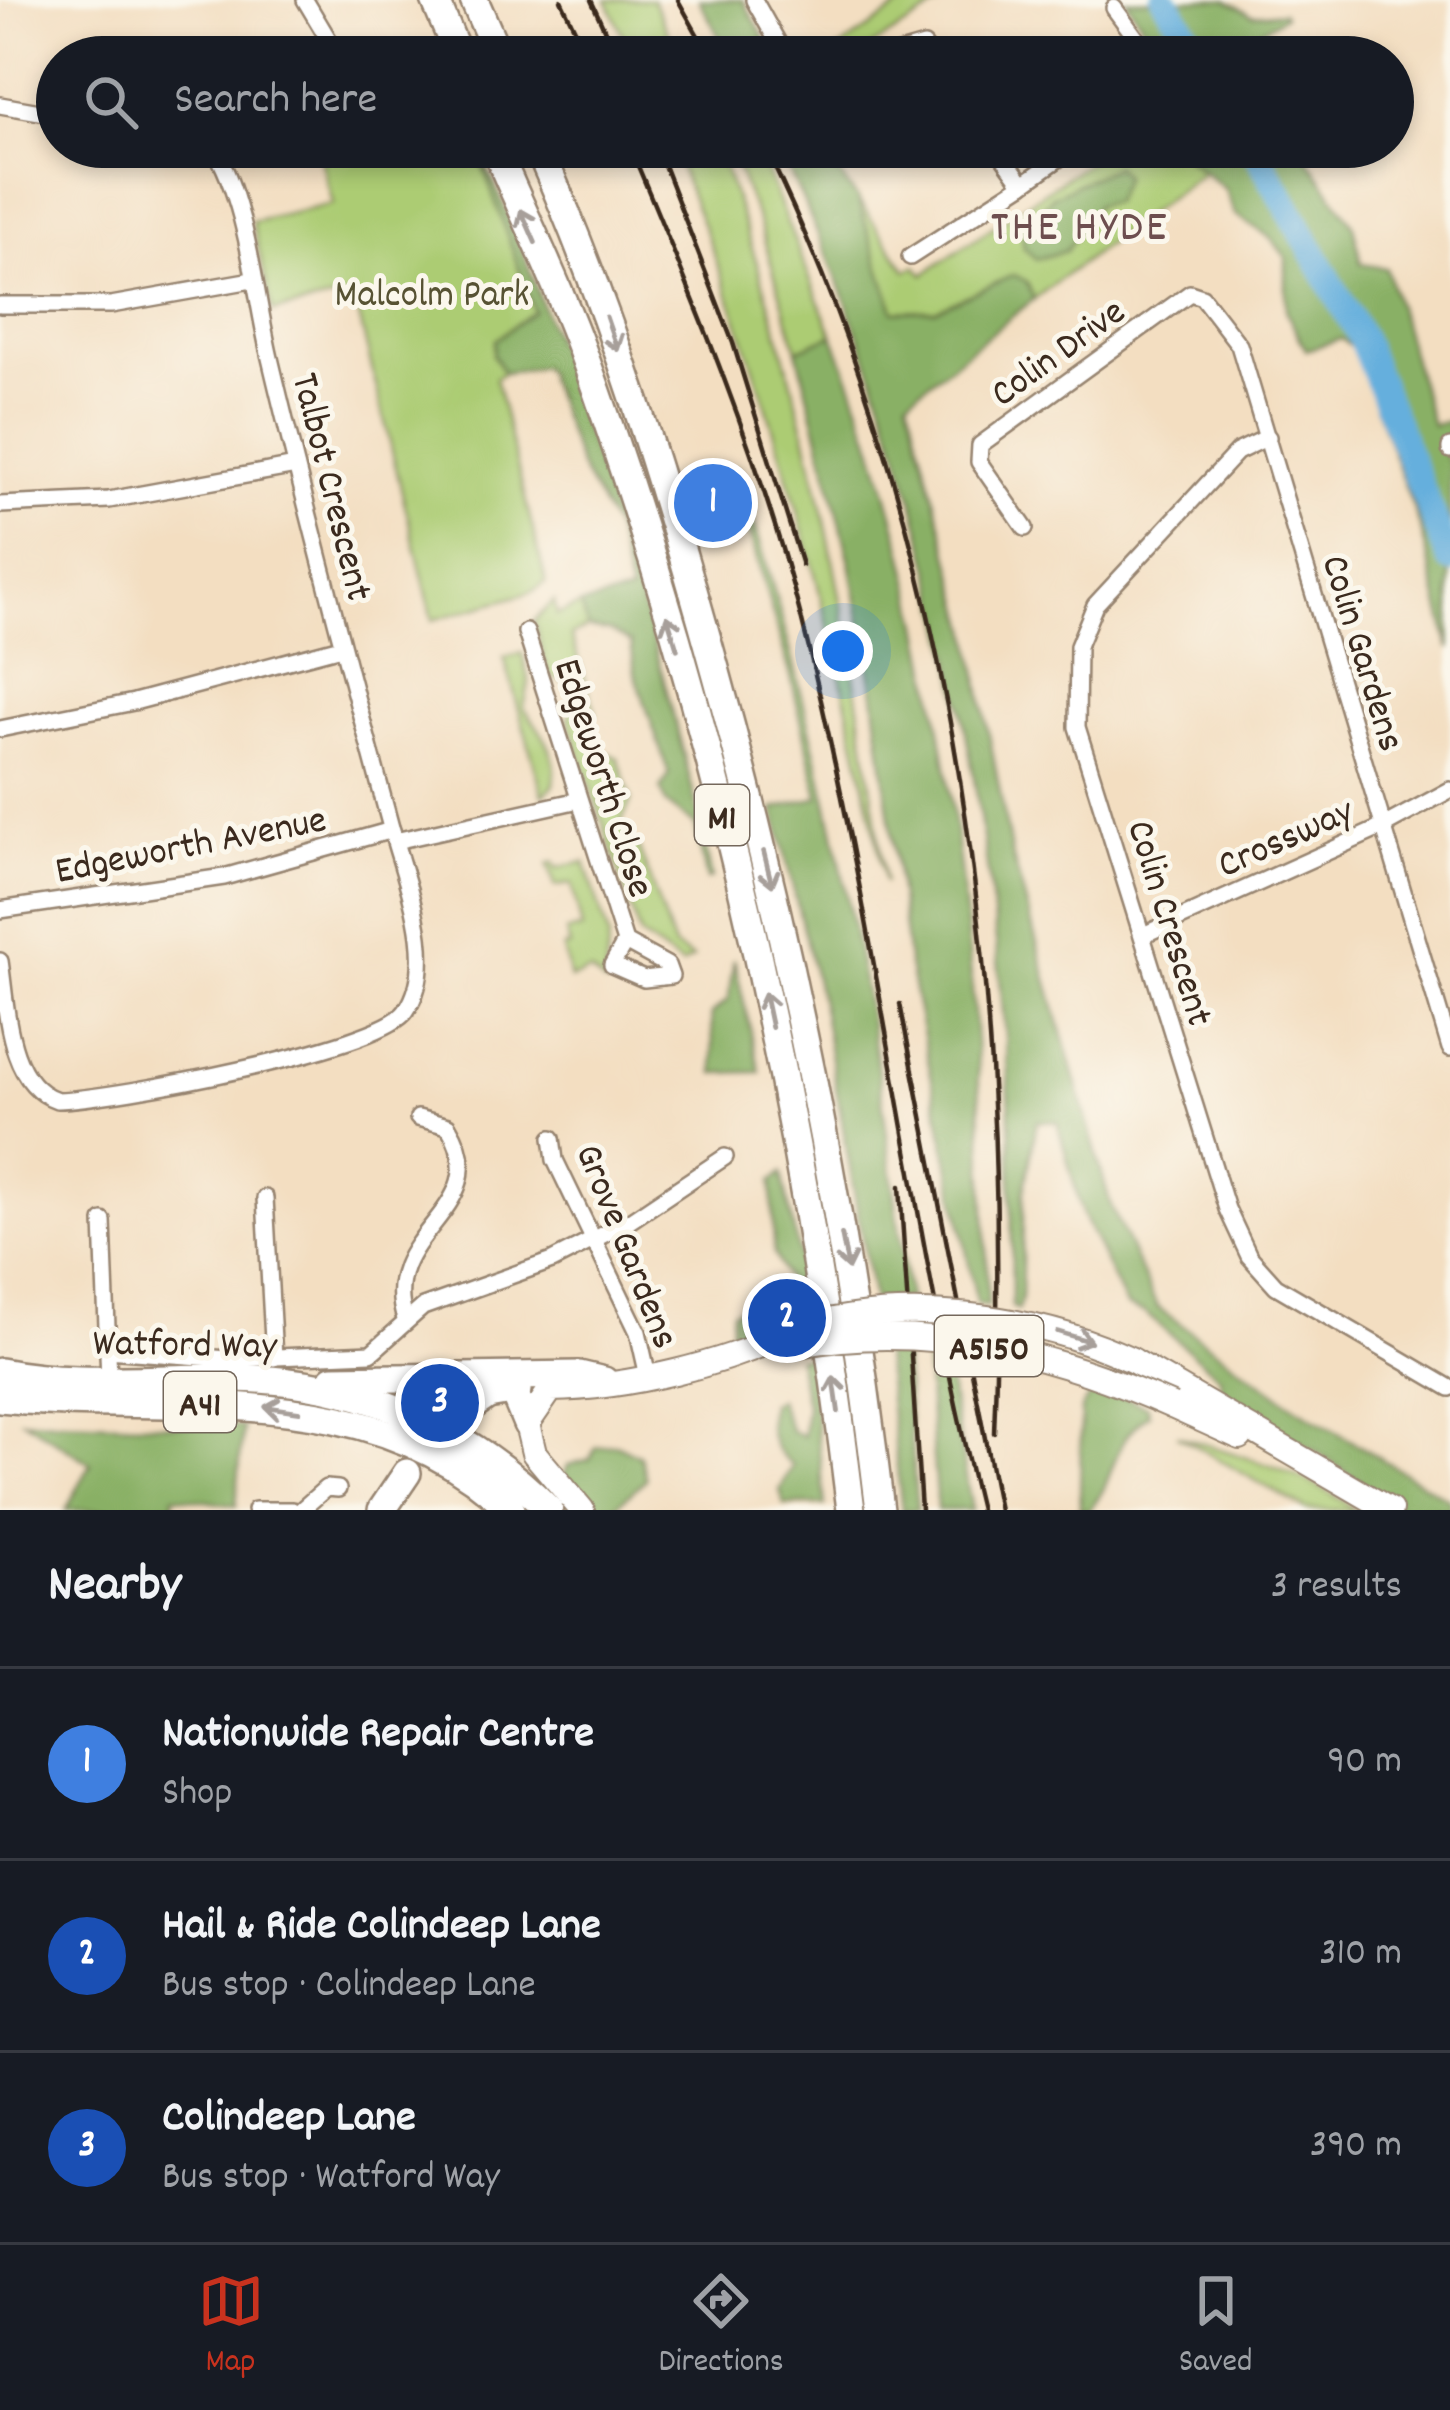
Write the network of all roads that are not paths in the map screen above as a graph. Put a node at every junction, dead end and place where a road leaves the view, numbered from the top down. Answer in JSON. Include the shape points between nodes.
{"nodes":[{"id":1,"x":305,"y":0,"type":"edge"},
{"id":2,"x":435,"y":0,"type":"edge"},
{"id":3,"x":473,"y":0,"type":"edge"},
{"id":4,"x":754,"y":0,"type":"edge"},
{"id":5,"x":1114,"y":8,"type":"dead end"},
{"id":6,"x":326,"y":36,"type":"edge"},
{"id":7,"x":450,"y":36,"type":"edge"},
{"id":8,"x":489,"y":36,"type":"edge"},
{"id":9,"x":774,"y":36,"type":"edge"},
{"id":10,"x":1135,"y":36,"type":"edge"},
{"id":11,"x":0,"y":105,"type":"edge"},
{"id":12,"x":36,"y":111,"type":"edge"},
{"id":13,"x":223,"y":168,"type":"edge"},
{"id":14,"x":504,"y":168,"type":"edge"},
{"id":15,"x":546,"y":168,"type":"edge"},
{"id":16,"x":1011,"y":168,"type":"edge"},
{"id":17,"x":1045,"y":168,"type":"edge"},
{"id":18,"x":1023,"y":184,"type":"junction"},
{"id":19,"x":910,"y":257,"type":"dead end"},
{"id":20,"x":252,"y":280,"type":"junction"},
{"id":21,"x":1190,"y":293,"type":"joint"},
{"id":22,"x":0,"y":305,"type":"edge"},
{"id":23,"x":1268,"y":436,"type":"junction"},
{"id":24,"x":296,"y":466,"type":"junction"},
{"id":25,"x":0,"y":505,"type":"edge"},
{"id":26,"x":1025,"y":529,"type":"dead end"},
{"id":27,"x":526,"y":632,"type":"dead end"},
{"id":28,"x":341,"y":647,"type":"junction"},
{"id":29,"x":0,"y":729,"type":"edge"},
{"id":30,"x":1450,"y":790,"type":"edge"},
{"id":31,"x":579,"y":800,"type":"junction"},
{"id":32,"x":1383,"y":826,"type":"junction"},
{"id":33,"x":393,"y":836,"type":"junction"},
{"id":34,"x":0,"y":910,"type":"edge"},
{"id":35,"x":1143,"y":934,"type":"junction"},
{"id":36,"x":625,"y":942,"type":"dead end"},
{"id":37,"x":0,"y":962,"type":"edge"},
{"id":38,"x":1450,"y":1048,"type":"edge"},
{"id":39,"x":418,"y":1118,"type":"dead end"},
{"id":40,"x":552,"y":1138,"type":"dead end"},
{"id":41,"x":725,"y":1156,"type":"dead end"},
{"id":42,"x":265,"y":1198,"type":"dead end"},
{"id":43,"x":103,"y":1221,"type":"dead end"},
{"id":44,"x":593,"y":1240,"type":"junction"},
{"id":45,"x":405,"y":1319,"type":"junction"},
{"id":46,"x":796,"y":1338,"type":"junction"},
{"id":47,"x":107,"y":1350,"type":"junction"},
{"id":48,"x":274,"y":1358,"type":"junction"},
{"id":49,"x":0,"y":1372,"type":"edge"},
{"id":50,"x":648,"y":1376,"type":"junction"},
{"id":51,"x":109,"y":1380,"type":"junction"},
{"id":52,"x":604,"y":1381,"type":"junction"},
{"id":53,"x":299,"y":1382,"type":"junction"},
{"id":54,"x":1450,"y":1388,"type":"edge"},
{"id":55,"x":551,"y":1389,"type":"junction"},
{"id":56,"x":514,"y":1390,"type":"junction"},
{"id":57,"x":0,"y":1398,"type":"edge"},
{"id":58,"x":460,"y":1414,"type":"dead end"},
{"id":59,"x":527,"y":1424,"type":"junction"},
{"id":60,"x":442,"y":1458,"type":"junction"},
{"id":61,"x":407,"y":1473,"type":"dead end"},
{"id":62,"x":1341,"y":1482,"type":"junction"},
{"id":63,"x":338,"y":1489,"type":"dead end"},
{"id":64,"x":256,"y":1510,"type":"edge"},
{"id":65,"x":292,"y":1510,"type":"edge"},
{"id":66,"x":301,"y":1510,"type":"edge"},
{"id":67,"x":382,"y":1510,"type":"edge"},
{"id":68,"x":485,"y":1510,"type":"edge"},
{"id":69,"x":511,"y":1510,"type":"edge"},
{"id":70,"x":549,"y":1510,"type":"edge"},
{"id":71,"x":582,"y":1510,"type":"edge"},
{"id":72,"x":851,"y":1510,"type":"edge"},
{"id":73,"x":880,"y":1510,"type":"edge"},
{"id":74,"x":1390,"y":1510,"type":"edge"}],
"edges":[{"from":1,"to":6,"type":"street"},
{"from":2,"to":7,"type":"highway"},
{"from":3,"to":8,"type":"highway"},
{"from":4,"to":9,"type":"street"},
{"from":5,"to":10,"type":"street"},
{"from":11,"to":12,"type":"street"},
{"from":13,"to":20,"type":"street","name":"Talbot Crescent"},
{"from":72,"to":14,"type":"highway","number":"M1","one_way":true,"via":[[788,1104],[715,787],[580,344]]},
{"from":15,"to":73,"type":"highway","number":"M1","one_way":true,"via":[[673,515],[784,930],[851,1283]]},
{"from":16,"to":18,"type":"street"},
{"from":17,"to":18,"type":"street"},
{"from":18,"to":19,"type":"street"},
{"from":20,"to":22,"type":"street","via":[[111,305]]},
{"from":20,"to":24,"type":"street","name":"Talbot Crescent"},
{"from":21,"to":23,"type":"street","name":"Colin Gardens","via":[[1202,296],[1239,345]]},
{"from":21,"to":26,"type":"street","name":"Colin Drive","via":[[980,446],[979,462]]},
{"from":23,"to":32,"type":"street","name":"Colin Gardens"},
{"from":23,"to":35,"type":"street","name":"Colin Crescent","via":[[1237,452],[1095,604],[1078,646],[1077,727]]},
{"from":24,"to":25,"type":"street","via":[[109,500]]},
{"from":24,"to":28,"type":"street","name":"Talbot Crescent"},
{"from":27,"to":31,"type":"street","name":"Edgeworth Close"},
{"from":28,"to":29,"type":"street"},
{"from":28,"to":33,"type":"street","name":"Talbot Crescent"},
{"from":30,"to":32,"type":"street","name":"Crossway"},
{"from":31,"to":33,"type":"street","name":"Edgeworth Avenue"},
{"from":31,"to":36,"type":"street","name":"Edgeworth Close"},
{"from":32,"to":35,"type":"street","name":"Crossway"},
{"from":32,"to":38,"type":"street","name":"Colin Gardens"},
{"from":33,"to":34,"type":"street","name":"Edgeworth Avenue","via":[[224,877]]},
{"from":33,"to":37,"type":"street","name":"Talbot Crescent","via":[[420,981],[400,1018],[366,1038],[57,1100],[24,1074]]},
{"from":35,"to":54,"type":"street","name":"Colin Crescent","via":[[1227,1209],[1249,1256],[1276,1286]]},
{"from":39,"to":45,"type":"street","via":[[448,1126],[464,1174],[452,1203],[413,1244],[400,1303]]},
{"from":40,"to":44,"type":"street","name":"Grove Gardens"},
{"from":41,"to":44,"type":"street"},
{"from":42,"to":48,"type":"street"},
{"from":43,"to":47,"type":"street"},
{"from":44,"to":45,"type":"street"},
{"from":44,"to":50,"type":"street","name":"Grove Gardens","via":[[638,1332]]},
{"from":45,"to":48,"type":"street","via":[[380,1348],[360,1354]]},
{"from":46,"to":50,"type":"main road","number":"A5150"},
{"from":46,"to":62,"type":"main road","number":"A5150","bridge":true,"via":[[976,1343],[1078,1367]]},
{"from":46,"to":62,"type":"main road","number":"A5150","one_way":true,"bridge":true,"via":[[859,1316],[979,1320],[1077,1336]]},
{"from":47,"to":48,"type":"street"},
{"from":47,"to":51,"type":"street"},
{"from":49,"to":51,"type":"highway","name":"Watford Way","number":"A41"},
{"from":50,"to":52,"type":"main road","number":"A5150"},
{"from":51,"to":53,"type":"highway","name":"Watford Way","number":"A41"},
{"from":52,"to":53,"type":"highway","number":"A5150","via":[[579,1375]]},
{"from":52,"to":55,"type":"main road","number":"A5150"},
{"from":53,"to":70,"type":"highway","name":"Watford Way","number":"A41","via":[[386,1403],[444,1429]]},
{"from":55,"to":56,"type":"highway","number":"A5150"},
{"from":55,"to":59,"type":"main road"},
{"from":56,"to":58,"type":"highway","number":"A5150"},
{"from":56,"to":59,"type":"highway"},
{"from":60,"to":57,"type":"highway","name":"Watford Way","number":"A41","one_way":true,"via":[[360,1424],[273,1407]]},
{"from":59,"to":71,"type":"main road","via":[[534,1453]]},
{"from":60,"to":68,"type":"highway"},
{"from":60,"to":69,"type":"highway","name":"Watford Way","number":"A41"},
{"from":61,"to":67,"type":"highway"},
{"from":62,"to":74,"type":"main road","number":"A5150"},
{"from":63,"to":66,"type":"street","via":[[326,1488]]},
{"from":64,"to":65,"type":"street"}]}
